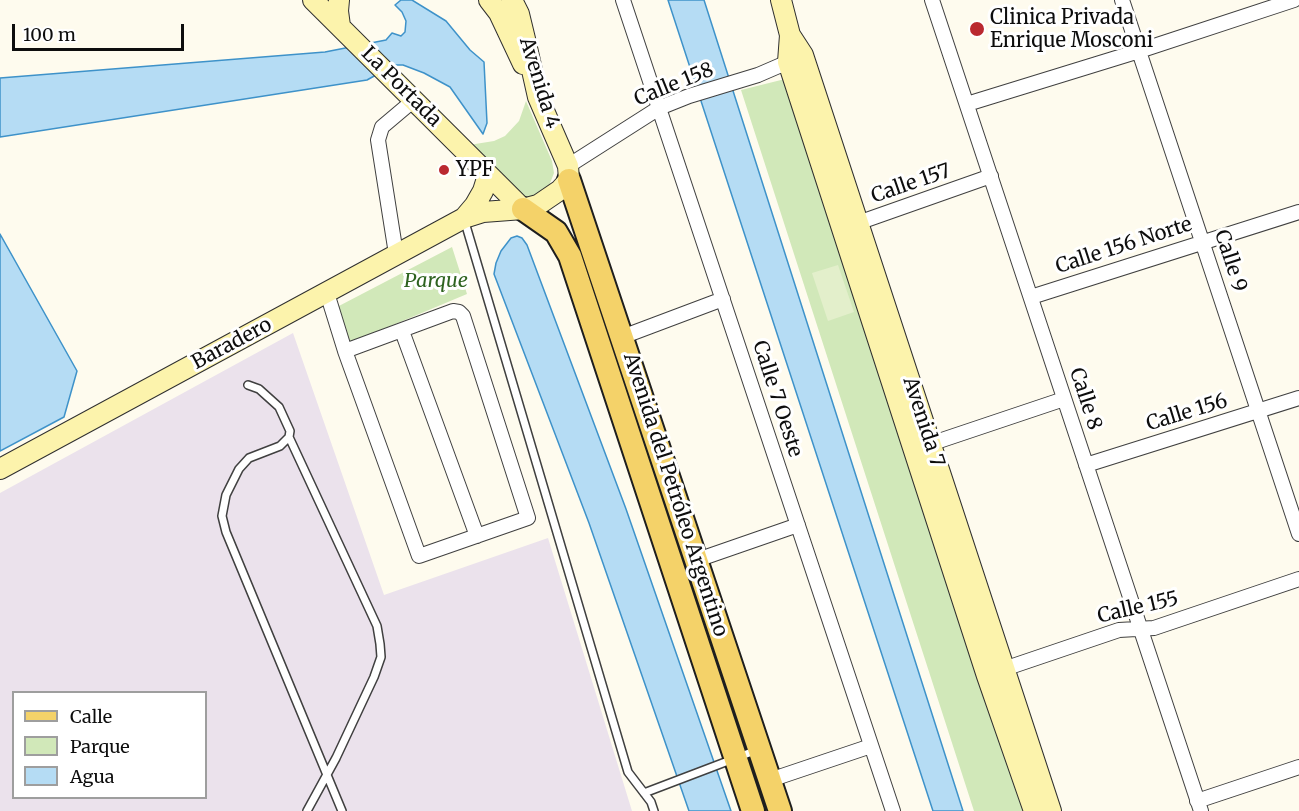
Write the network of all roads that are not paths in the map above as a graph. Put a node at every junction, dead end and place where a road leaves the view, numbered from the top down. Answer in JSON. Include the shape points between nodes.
{"nodes":[{"id":1,"x":313,"y":0,"type":"edge"},
{"id":2,"x":339,"y":0,"type":"edge"},
{"id":3,"x":489,"y":0,"type":"edge"},
{"id":4,"x":512,"y":0,"type":"edge"},
{"id":5,"x":623,"y":0,"type":"edge"},
{"id":6,"x":781,"y":0,"type":"edge"},
{"id":7,"x":932,"y":0,"type":"edge"},
{"id":8,"x":1122,"y":0,"type":"edge"},
{"id":9,"x":1294,"y":0,"type":"edge"},
{"id":10,"x":340,"y":26,"type":"junction"},
{"id":11,"x":1139,"y":51,"type":"junction"},
{"id":12,"x":796,"y":58,"type":"junction"},
{"id":13,"x":538,"y":97,"type":"junction"},
{"id":14,"x":414,"y":100,"type":"junction"},
{"id":15,"x":968,"y":104,"type":"junction"},
{"id":16,"x":659,"y":108,"type":"junction"},
{"id":17,"x":568,"y":173,"type":"junction"},
{"id":18,"x":488,"y":175,"type":"junction"},
{"id":19,"x":991,"y":176,"type":"junction"},
{"id":20,"x":523,"y":209,"type":"junction"},
{"id":21,"x":1299,"y":212,"type":"edge"},
{"id":22,"x":464,"y":218,"type":"junction"},
{"id":23,"x":851,"y":225,"type":"junction"},
{"id":24,"x":1203,"y":242,"type":"junction"},
{"id":25,"x":396,"y":254,"type":"junction"},
{"id":26,"x":327,"y":292,"type":"junction"},
{"id":27,"x":1031,"y":297,"type":"junction"},
{"id":28,"x":723,"y":299,"type":"junction"},
{"id":29,"x":402,"y":331,"type":"junction"},
{"id":30,"x":622,"y":337,"type":"junction"},
{"id":31,"x":345,"y":351,"type":"junction"},
{"id":32,"x":248,"y":385,"type":"dead end"},
{"id":33,"x":1299,"y":398,"type":"edge"},
{"id":34,"x":1064,"y":399,"type":"junction"},
{"id":35,"x":1258,"y":411,"type":"junction"},
{"id":36,"x":290,"y":437,"type":"junction"},
{"id":37,"x":922,"y":447,"type":"junction"},
{"id":38,"x":1086,"y":465,"type":"junction"},
{"id":39,"x":0,"y":469,"type":"edge"},
{"id":40,"x":798,"y":525,"type":"junction"},
{"id":41,"x":1299,"y":534,"type":"edge"},
{"id":42,"x":477,"y":536,"type":"junction"},
{"id":43,"x":697,"y":560,"type":"junction"},
{"id":44,"x":1299,"y":579,"type":"edge"},
{"id":45,"x":1139,"y":627,"type":"junction"},
{"id":46,"x":995,"y":672,"type":"junction"},
{"id":47,"x":871,"y":746,"type":"junction"},
{"id":48,"x":759,"y":749,"type":"junction"},
{"id":49,"x":729,"y":762,"type":"junction"},
{"id":50,"x":1299,"y":767,"type":"edge"},
{"id":51,"x":327,"y":775,"type":"junction"},
{"id":52,"x":770,"y":780,"type":"junction"},
{"id":53,"x":644,"y":793,"type":"junction"},
{"id":54,"x":1199,"y":806,"type":"edge"},
{"id":55,"x":307,"y":811,"type":"edge"},
{"id":56,"x":342,"y":811,"type":"edge"},
{"id":57,"x":654,"y":811,"type":"edge"},
{"id":58,"x":753,"y":811,"type":"edge"},
{"id":59,"x":780,"y":811,"type":"edge"},
{"id":60,"x":893,"y":811,"type":"edge"},
{"id":61,"x":1034,"y":811,"type":"edge"},
{"id":62,"x":1051,"y":811,"type":"edge"}],
"edges":[{"from":1,"to":10,"type":"main road","name":"La Portada"},
{"from":2,"to":10,"type":"main road"},
{"from":3,"to":13,"type":"main road"},
{"from":4,"to":13,"type":"main road","name":"Avenida 4","via":[[519,14]]},
{"from":5,"to":16,"type":"street","name":"Calle 7 Oeste"},
{"from":6,"to":12,"type":"main road","name":"Avenida 7"},
{"from":7,"to":15,"type":"street","name":"Calle 8"},
{"from":8,"to":11,"type":"street","name":"Calle 9"},
{"from":9,"to":11,"type":"street"},
{"from":10,"to":14,"type":"main road","name":"La Portada"},
{"from":11,"to":15,"type":"street"},
{"from":11,"to":24,"type":"street","name":"Calle 9"},
{"from":12,"to":16,"type":"street","name":"Calle 158"},
{"from":12,"to":23,"type":"main road","name":"Avenida 7"},
{"from":13,"to":17,"type":"main road","name":"Avenida 4"},
{"from":14,"to":18,"type":"main road","name":"La Portada"},
{"from":14,"to":25,"type":"street","via":[[382,127],[378,140]]},
{"from":15,"to":19,"type":"street","name":"Calle 8"},
{"from":16,"to":17,"type":"street","name":"Calle 158"},
{"from":16,"to":28,"type":"street","name":"Calle 7 Oeste"},
{"from":17,"to":20,"type":"main road","via":[[548,199]]},
{"from":17,"to":30,"type":"main road","name":"Avenida del Petróleo Argentino"},
{"from":18,"to":20,"type":"main road","name":"La Portada"},
{"from":18,"to":22,"type":"main road","name":"Baradero","via":[[483,191]]},
{"from":19,"to":23,"type":"street","name":"Calle 157"},
{"from":19,"to":27,"type":"street","name":"Calle 8"},
{"from":20,"to":22,"type":"main road","name":"Baradero","via":[[483,212]]},
{"from":20,"to":49,"type":"main road","name":"Avenida del Petróleo Argentino","via":[[556,232],[570,256]]},
{"from":21,"to":24,"type":"street","name":"Calle 156 Norte"},
{"from":22,"to":25,"type":"main road","name":"Baradero"},
{"from":22,"to":53,"type":"lane","via":[[628,772]]},
{"from":23,"to":37,"type":"main road","name":"Avenida 7"},
{"from":24,"to":27,"type":"street","name":"Calle 156 Norte"},
{"from":24,"to":35,"type":"street","name":"Calle 9"},
{"from":25,"to":26,"type":"main road","name":"Baradero"},
{"from":26,"to":31,"type":"street"},
{"from":26,"to":39,"type":"main road","name":"Baradero"},
{"from":27,"to":34,"type":"street","name":"Calle 8"},
{"from":28,"to":30,"type":"street"},
{"from":28,"to":40,"type":"street","name":"Calle 7 Oeste"},
{"from":29,"to":31,"type":"street"},
{"from":29,"to":42,"type":"street"},
{"from":29,"to":42,"type":"street","via":[[453,311],[463,316],[528,518]]},
{"from":30,"to":43,"type":"main road","name":"Avenida del Petróleo Argentino"},
{"from":31,"to":42,"type":"street","via":[[419,556]]},
{"from":32,"to":36,"type":"lane","via":[[259,389],[279,407]]},
{"from":33,"to":35,"type":"street","name":"Calle 156"},
{"from":34,"to":37,"type":"street"},
{"from":34,"to":38,"type":"street","name":"Calle 8"},
{"from":35,"to":38,"type":"street","name":"Calle 156"},
{"from":35,"to":41,"type":"street","name":"Calle 9"},
{"from":36,"to":51,"type":"lane","via":[[377,626],[380,644],[381,657],[374,677]]},
{"from":36,"to":51,"type":"lane","via":[[280,446],[249,458],[239,469],[226,495],[222,516]]},
{"from":37,"to":46,"type":"main road","name":"Avenida 7"},
{"from":38,"to":45,"type":"street","name":"Calle 8"},
{"from":40,"to":43,"type":"street"},
{"from":40,"to":47,"type":"street","name":"Calle 7 Oeste"},
{"from":43,"to":48,"type":"main road","name":"Avenida del Petróleo Argentino"},
{"from":44,"to":45,"type":"street","name":"Calle 155","via":[[1154,628]]},
{"from":45,"to":46,"type":"street","name":"Calle 155","via":[[1119,630]]},
{"from":45,"to":54,"type":"street","name":"Calle 8"},
{"from":46,"to":61,"type":"main road","name":"Avenida 7"},
{"from":46,"to":62,"type":"main road","name":"Avenida 7"},
{"from":47,"to":52,"type":"street"},
{"from":47,"to":60,"type":"street","name":"Calle 7 Oeste"},
{"from":48,"to":49,"type":"lane"},
{"from":48,"to":52,"type":"main road","name":"Avenida del Petróleo Argentino"},
{"from":49,"to":53,"type":"lane"},
{"from":49,"to":58,"type":"main road","name":"Avenida del Petróleo Argentino"},
{"from":50,"to":54,"type":"street"},
{"from":51,"to":55,"type":"lane"},
{"from":51,"to":56,"type":"lane"},
{"from":52,"to":59,"type":"main road","name":"Avenida del Petróleo Argentino"},
{"from":53,"to":57,"type":"lane"}]}
